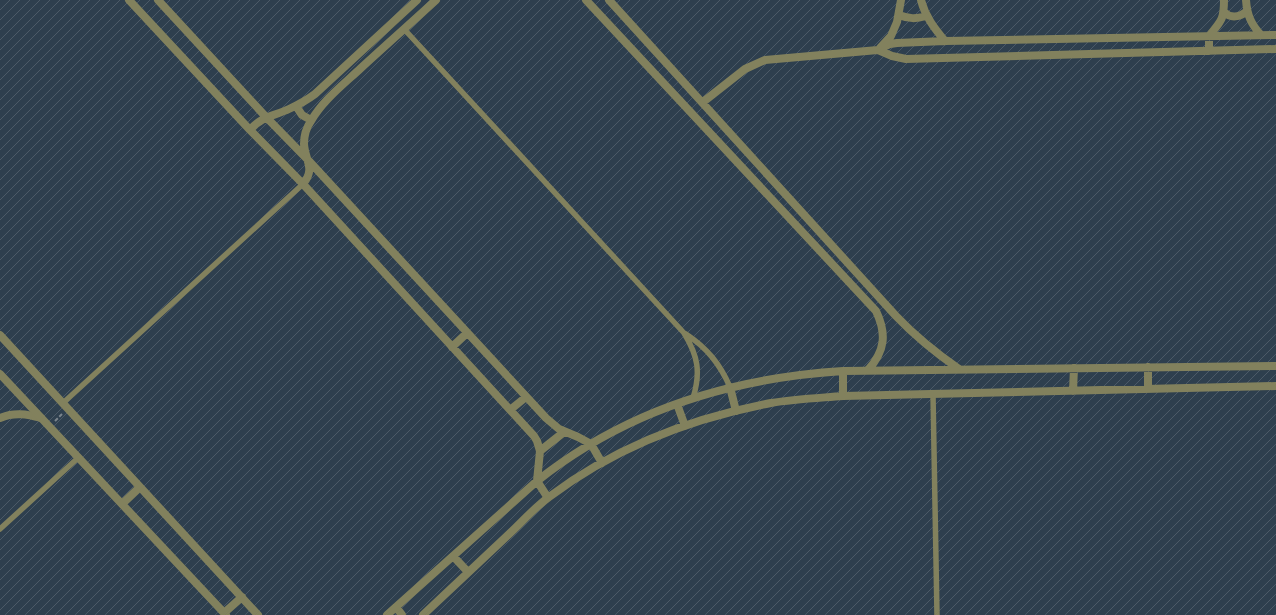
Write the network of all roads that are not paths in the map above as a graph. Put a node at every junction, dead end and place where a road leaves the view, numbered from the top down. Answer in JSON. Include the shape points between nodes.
{"nodes":[{"id":1,"x":129,"y":0,"type":"edge"},
{"id":2,"x":158,"y":0,"type":"edge"},
{"id":3,"x":417,"y":0,"type":"edge"},
{"id":4,"x":436,"y":0,"type":"edge"},
{"id":5,"x":586,"y":0,"type":"edge"},
{"id":6,"x":609,"y":0,"type":"edge"},
{"id":7,"x":901,"y":0,"type":"edge"},
{"id":8,"x":921,"y":0,"type":"edge"},
{"id":9,"x":1224,"y":0,"type":"edge"},
{"id":10,"x":1246,"y":0,"type":"edge"},
{"id":11,"x":1247,"y":11,"type":"junction"},
{"id":12,"x":1224,"y":12,"type":"junction"},
{"id":13,"x":899,"y":15,"type":"junction"},
{"id":14,"x":926,"y":16,"type":"junction"},
{"id":15,"x":404,"y":29,"type":"junction"},
{"id":16,"x":1261,"y":35,"type":"junction"},
{"id":17,"x":1276,"y":35,"type":"edge"},
{"id":18,"x":1209,"y":36,"type":"junction"},
{"id":19,"x":945,"y":41,"type":"junction"},
{"id":20,"x":1276,"y":49,"type":"edge"},
{"id":21,"x":878,"y":50,"type":"junction"},
{"id":22,"x":1208,"y":50,"type":"junction"},
{"id":23,"x":331,"y":80,"type":"junction"},
{"id":24,"x":339,"y":88,"type":"junction"},
{"id":25,"x":703,"y":102,"type":"junction"},
{"id":26,"x":296,"y":106,"type":"junction"},
{"id":27,"x":266,"y":117,"type":"junction"},
{"id":28,"x":311,"y":120,"type":"junction"},
{"id":29,"x":250,"y":130,"type":"junction"},
{"id":30,"x":750,"y":154,"type":"junction"},
{"id":31,"x":309,"y":161,"type":"junction"},
{"id":32,"x":739,"y":164,"type":"junction"},
{"id":33,"x":303,"y":184,"type":"junction"},
{"id":34,"x":870,"y":287,"type":"junction"},
{"id":35,"x":862,"y":296,"type":"junction"},
{"id":36,"x":467,"y":333,"type":"junction"},
{"id":37,"x":684,"y":333,"type":"junction"},
{"id":38,"x":0,"y":334,"type":"edge"},
{"id":39,"x":452,"y":347,"type":"junction"},
{"id":40,"x":1276,"y":366,"type":"edge"},
{"id":41,"x":1148,"y":367,"type":"junction"},
{"id":42,"x":1074,"y":368,"type":"junction"},
{"id":43,"x":960,"y":369,"type":"junction"},
{"id":44,"x":868,"y":370,"type":"junction"},
{"id":45,"x":843,"y":371,"type":"junction"},
{"id":46,"x":0,"y":374,"type":"edge"},
{"id":47,"x":1276,"y":386,"type":"edge"},
{"id":48,"x":730,"y":387,"type":"junction"},
{"id":49,"x":1148,"y":389,"type":"junction"},
{"id":50,"x":1073,"y":391,"type":"junction"},
{"id":51,"x":933,"y":394,"type":"junction"},
{"id":52,"x":843,"y":396,"type":"junction"},
{"id":53,"x":526,"y":397,"type":"junction"},
{"id":54,"x":693,"y":398,"type":"junction"},
{"id":55,"x":677,"y":404,"type":"junction"},
{"id":56,"x":66,"y":406,"type":"junction"},
{"id":57,"x":510,"y":410,"type":"junction"},
{"id":58,"x":736,"y":411,"type":"junction"},
{"id":59,"x":0,"y":418,"type":"edge"},
{"id":60,"x":41,"y":418,"type":"junction"},
{"id":61,"x":685,"y":426,"type":"junction"},
{"id":62,"x":564,"y":432,"type":"junction"},
{"id":63,"x":591,"y":444,"type":"junction"},
{"id":64,"x":540,"y":451,"type":"junction"},
{"id":65,"x":79,"y":458,"type":"junction"},
{"id":66,"x":602,"y":463,"type":"junction"},
{"id":67,"x":537,"y":481,"type":"junction"},
{"id":68,"x":140,"y":487,"type":"junction"},
{"id":69,"x":548,"y":498,"type":"junction"},
{"id":70,"x":122,"y":504,"type":"junction"},
{"id":71,"x":0,"y":529,"type":"edge"},
{"id":72,"x":453,"y":556,"type":"junction"},
{"id":73,"x":468,"y":572,"type":"junction"},
{"id":74,"x":242,"y":597,"type":"junction"},
{"id":75,"x":396,"y":607,"type":"junction"},
{"id":76,"x":225,"y":614,"type":"edge"},
{"id":77,"x":258,"y":615,"type":"edge"},
{"id":78,"x":387,"y":615,"type":"edge"},
{"id":79,"x":402,"y":615,"type":"edge"},
{"id":80,"x":423,"y":615,"type":"edge"},
{"id":81,"x":937,"y":615,"type":"edge"}],
"edges":[{"from":1,"to":29,"type":"street"},
{"from":2,"to":27,"type":"street"},
{"from":3,"to":23,"type":"street"},
{"from":4,"to":15,"type":"street"},
{"from":5,"to":32,"type":"street"},
{"from":6,"to":25,"type":"street"},
{"from":7,"to":13,"type":"street"},
{"from":8,"to":14,"type":"street"},
{"from":9,"to":12,"type":"street"},
{"from":10,"to":11,"type":"street"},
{"from":11,"to":12,"type":"street","via":[[1238,16],[1227,15]]},
{"from":11,"to":16,"type":"street","via":[[1250,21]]},
{"from":12,"to":18,"type":"street","via":[[1220,23]]},
{"from":13,"to":14,"type":"street","via":[[912,19]]},
{"from":13,"to":21,"type":"street","via":[[891,36]]},
{"from":14,"to":19,"type":"street"},
{"from":15,"to":24,"type":"street"},
{"from":15,"to":37,"type":"lane"},
{"from":16,"to":17,"type":"street"},
{"from":16,"to":18,"type":"street"},
{"from":18,"to":19,"type":"street"},
{"from":18,"to":22,"type":"street"},
{"from":19,"to":21,"type":"street","via":[[897,43]]},
{"from":20,"to":22,"type":"street"},
{"from":21,"to":22,"type":"street","via":[[906,59]]},
{"from":21,"to":25,"type":"street","via":[[765,60],[745,69]]},
{"from":23,"to":24,"type":"street"},
{"from":23,"to":26,"type":"street"},
{"from":24,"to":28,"type":"street"},
{"from":25,"to":30,"type":"street"},
{"from":26,"to":27,"type":"street"},
{"from":26,"to":28,"type":"street","via":[[302,115]]},
{"from":27,"to":29,"type":"street"},
{"from":27,"to":31,"type":"street"},
{"from":28,"to":31,"type":"street","via":[[304,144]]},
{"from":29,"to":33,"type":"street"},
{"from":30,"to":32,"type":"street"},
{"from":30,"to":34,"type":"street"},
{"from":31,"to":33,"type":"street","via":[[309,173]]},
{"from":31,"to":36,"type":"street"},
{"from":32,"to":35,"type":"street"},
{"from":33,"to":39,"type":"street"},
{"from":33,"to":56,"type":"lane"},
{"from":34,"to":35,"type":"street"},
{"from":34,"to":43,"type":"street","via":[[919,339]]},
{"from":35,"to":44,"type":"street","via":[[876,311],[883,331],[880,352]]},
{"from":36,"to":39,"type":"street"},
{"from":36,"to":53,"type":"street"},
{"from":37,"to":48,"type":"lane","via":[[707,350]]},
{"from":37,"to":54,"type":"lane","via":[[696,358],[698,371]]},
{"from":38,"to":56,"type":"street"},
{"from":39,"to":57,"type":"street"},
{"from":40,"to":41,"type":"street"},
{"from":41,"to":42,"type":"street"},
{"from":41,"to":49,"type":"street"},
{"from":42,"to":43,"type":"street"},
{"from":42,"to":50,"type":"street"},
{"from":43,"to":44,"type":"street"},
{"from":44,"to":45,"type":"street"},
{"from":45,"to":48,"type":"street","via":[[788,376]]},
{"from":45,"to":52,"type":"street"},
{"from":46,"to":60,"type":"street"},
{"from":47,"to":49,"type":"street"},
{"from":48,"to":54,"type":"street"},
{"from":48,"to":58,"type":"street"},
{"from":49,"to":50,"type":"street"},
{"from":50,"to":51,"type":"street"},
{"from":51,"to":52,"type":"street"},
{"from":51,"to":81,"type":"lane"},
{"from":52,"to":58,"type":"street","via":[[800,399]]},
{"from":53,"to":57,"type":"street"},
{"from":53,"to":62,"type":"street","via":[[550,422]]},
{"from":54,"to":55,"type":"street"},
{"from":55,"to":61,"type":"street"},
{"from":55,"to":63,"type":"street","via":[[640,419]]},
{"from":56,"to":68,"type":"street"},
{"from":57,"to":64,"type":"street","via":[[534,436]]},
{"from":58,"to":61,"type":"street"},
{"from":59,"to":60,"type":"street","via":[[19,414]]},
{"from":60,"to":65,"type":"street"},
{"from":61,"to":66,"type":"street"},
{"from":62,"to":63,"type":"street"},
{"from":62,"to":64,"type":"street"},
{"from":63,"to":66,"type":"street"},
{"from":63,"to":67,"type":"street"},
{"from":64,"to":67,"type":"street"},
{"from":65,"to":70,"type":"street"},
{"from":65,"to":71,"type":"lane"},
{"from":66,"to":69,"type":"street"},
{"from":67,"to":69,"type":"street"},
{"from":67,"to":72,"type":"street"},
{"from":68,"to":70,"type":"street"},
{"from":68,"to":74,"type":"street"},
{"from":69,"to":73,"type":"street"},
{"from":70,"to":76,"type":"street"},
{"from":72,"to":73,"type":"street"},
{"from":72,"to":75,"type":"street"},
{"from":73,"to":80,"type":"street"},
{"from":74,"to":76,"type":"street"},
{"from":74,"to":77,"type":"street"},
{"from":75,"to":78,"type":"street"},
{"from":75,"to":79,"type":"street"}]}
